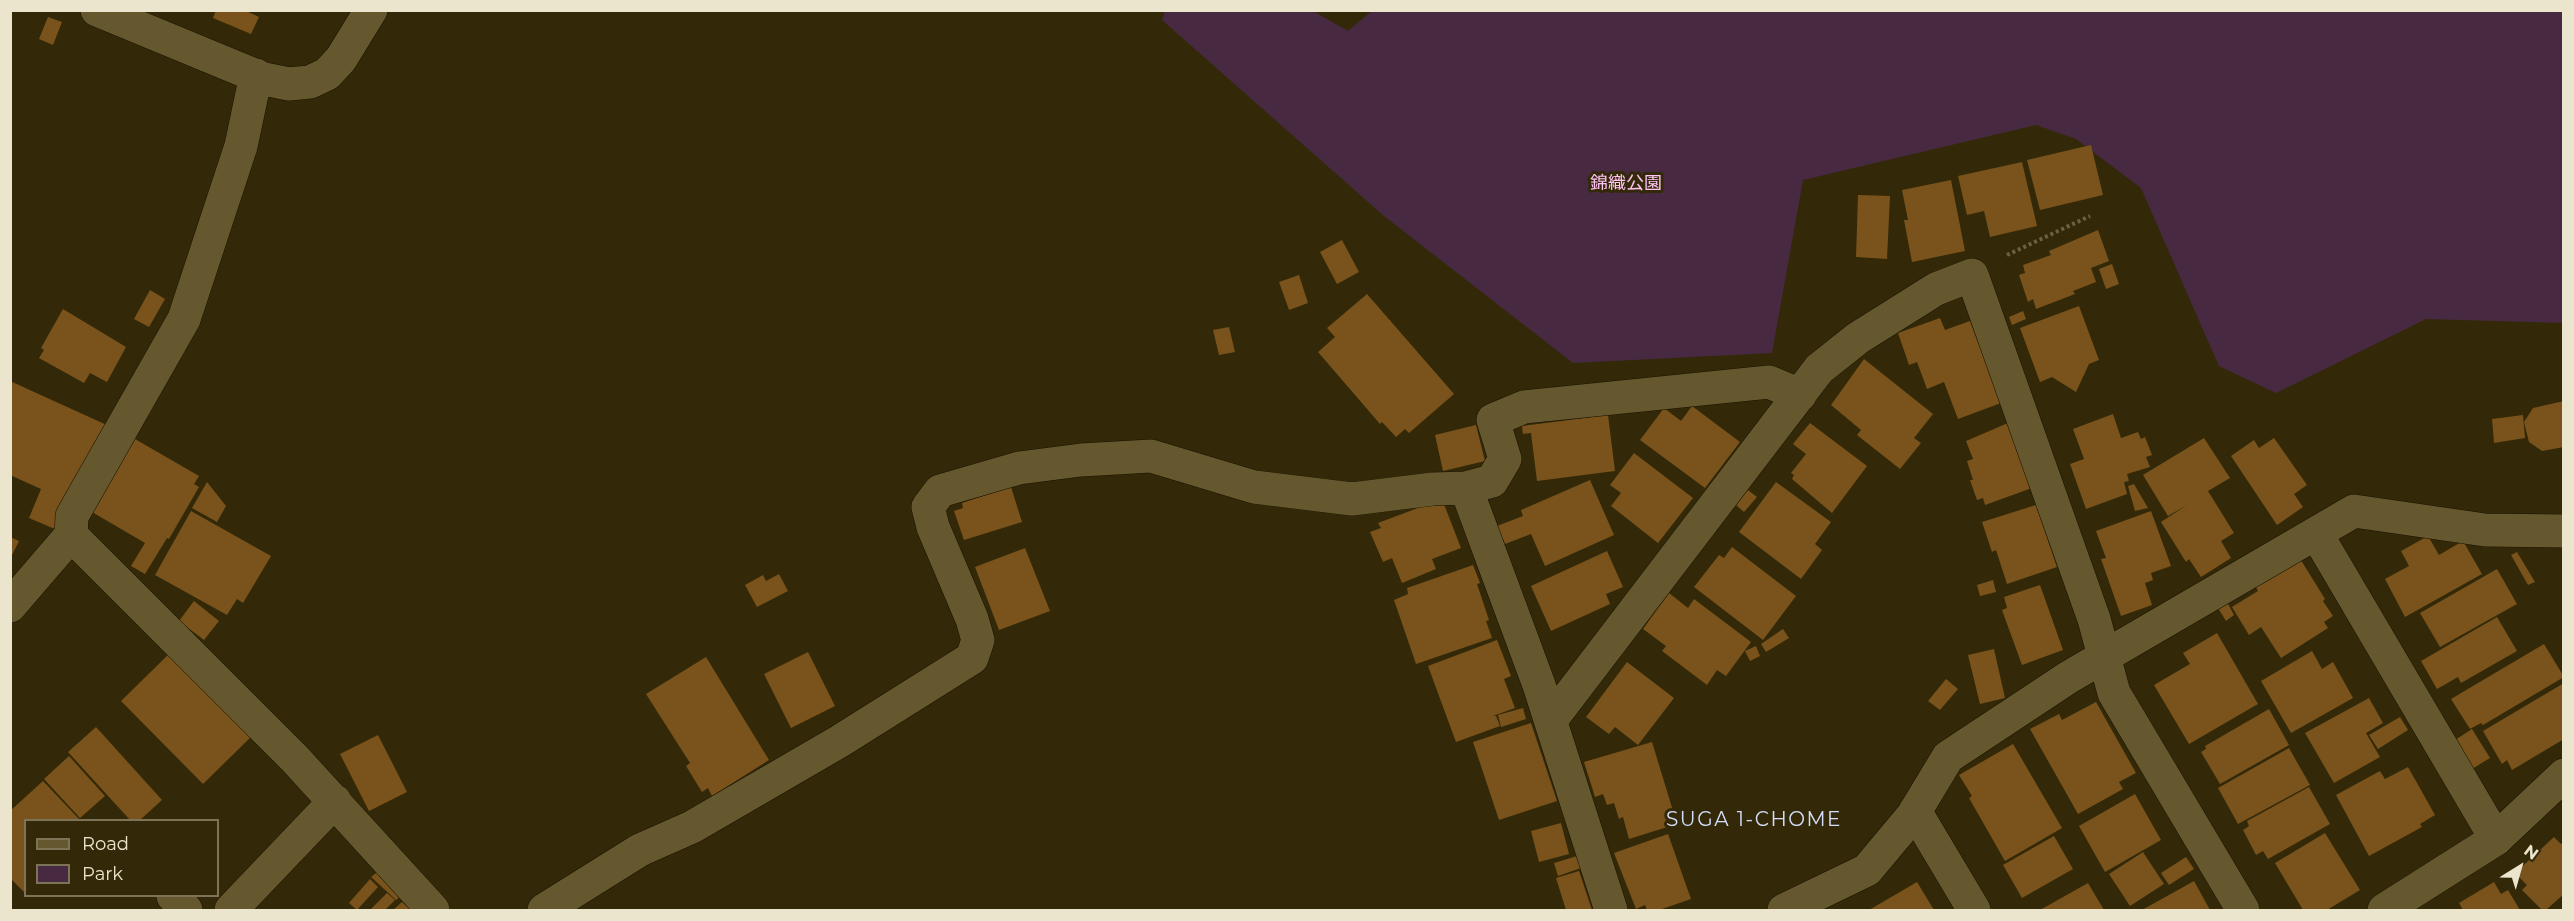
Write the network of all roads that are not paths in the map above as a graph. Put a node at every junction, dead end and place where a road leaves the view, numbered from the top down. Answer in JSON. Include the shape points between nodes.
{"nodes":[{"id":1,"x":97,"y":10,"type":"edge"},
{"id":2,"x":371,"y":10,"type":"edge"},
{"id":3,"x":256,"y":75,"type":"junction"},
{"id":4,"x":1800,"y":395,"type":"junction"},
{"id":5,"x":1466,"y":488,"type":"junction"},
{"id":6,"x":2564,"y":531,"type":"edge"},
{"id":7,"x":2316,"y":533,"type":"junction"},
{"id":8,"x":70,"y":535,"type":"junction"},
{"id":9,"x":10,"y":606,"type":"edge"},
{"id":10,"x":2104,"y":657,"type":"junction"},
{"id":11,"x":1551,"y":720,"type":"junction"},
{"id":12,"x":2564,"y":775,"type":"edge"},
{"id":13,"x":335,"y":801,"type":"junction"},
{"id":14,"x":1915,"y":811,"type":"junction"},
{"id":15,"x":2496,"y":839,"type":"junction"},
{"id":16,"x":174,"y":897,"type":"edge"},
{"id":17,"x":186,"y":910,"type":"edge"},
{"id":18,"x":231,"y":910,"type":"edge"},
{"id":19,"x":433,"y":910,"type":"edge"},
{"id":20,"x":544,"y":910,"type":"edge"},
{"id":21,"x":1611,"y":910,"type":"edge"},
{"id":22,"x":1784,"y":910,"type":"edge"},
{"id":23,"x":1974,"y":910,"type":"edge"},
{"id":24,"x":2243,"y":910,"type":"edge"},
{"id":25,"x":2384,"y":910,"type":"edge"}],
"edges":[{"from":1,"to":3,"type":"street"},
{"from":2,"to":3,"type":"street","via":[[327,74],[310,82],[289,84]]},
{"from":3,"to":8,"type":"street","via":[[241,146],[184,319],[72,516]]},
{"from":4,"to":5,"type":"street","via":[[1769,382],[1524,408],[1493,420],[1504,459],[1492,481]]},
{"from":4,"to":10,"type":"street","via":[[1819,369],[1858,338],[1936,290],[1972,275]]},
{"from":4,"to":11,"type":"street"},
{"from":5,"to":11,"type":"street"},
{"from":5,"to":20,"type":"street","via":[[1352,499],[1254,487],[1151,456],[1019,468],[940,491],[928,507],[972,619],[978,640],[972,658],[840,741],[692,826],[640,850]]},
{"from":6,"to":7,"type":"street","via":[[2485,530],[2354,511]]},
{"from":7,"to":10,"type":"street"},
{"from":7,"to":15,"type":"street"},
{"from":8,"to":9,"type":"street"},
{"from":8,"to":13,"type":"street"},
{"from":10,"to":14,"type":"street","via":[[1948,757]]},
{"from":10,"to":24,"type":"street","via":[[2114,693]]},
{"from":11,"to":21,"type":"street"},
{"from":12,"to":15,"type":"street"},
{"from":13,"to":18,"type":"street"},
{"from":13,"to":19,"type":"street"},
{"from":14,"to":22,"type":"street","via":[[1867,870]]},
{"from":14,"to":23,"type":"street"},
{"from":15,"to":25,"type":"street"},
{"from":16,"to":17,"type":"street"}]}
